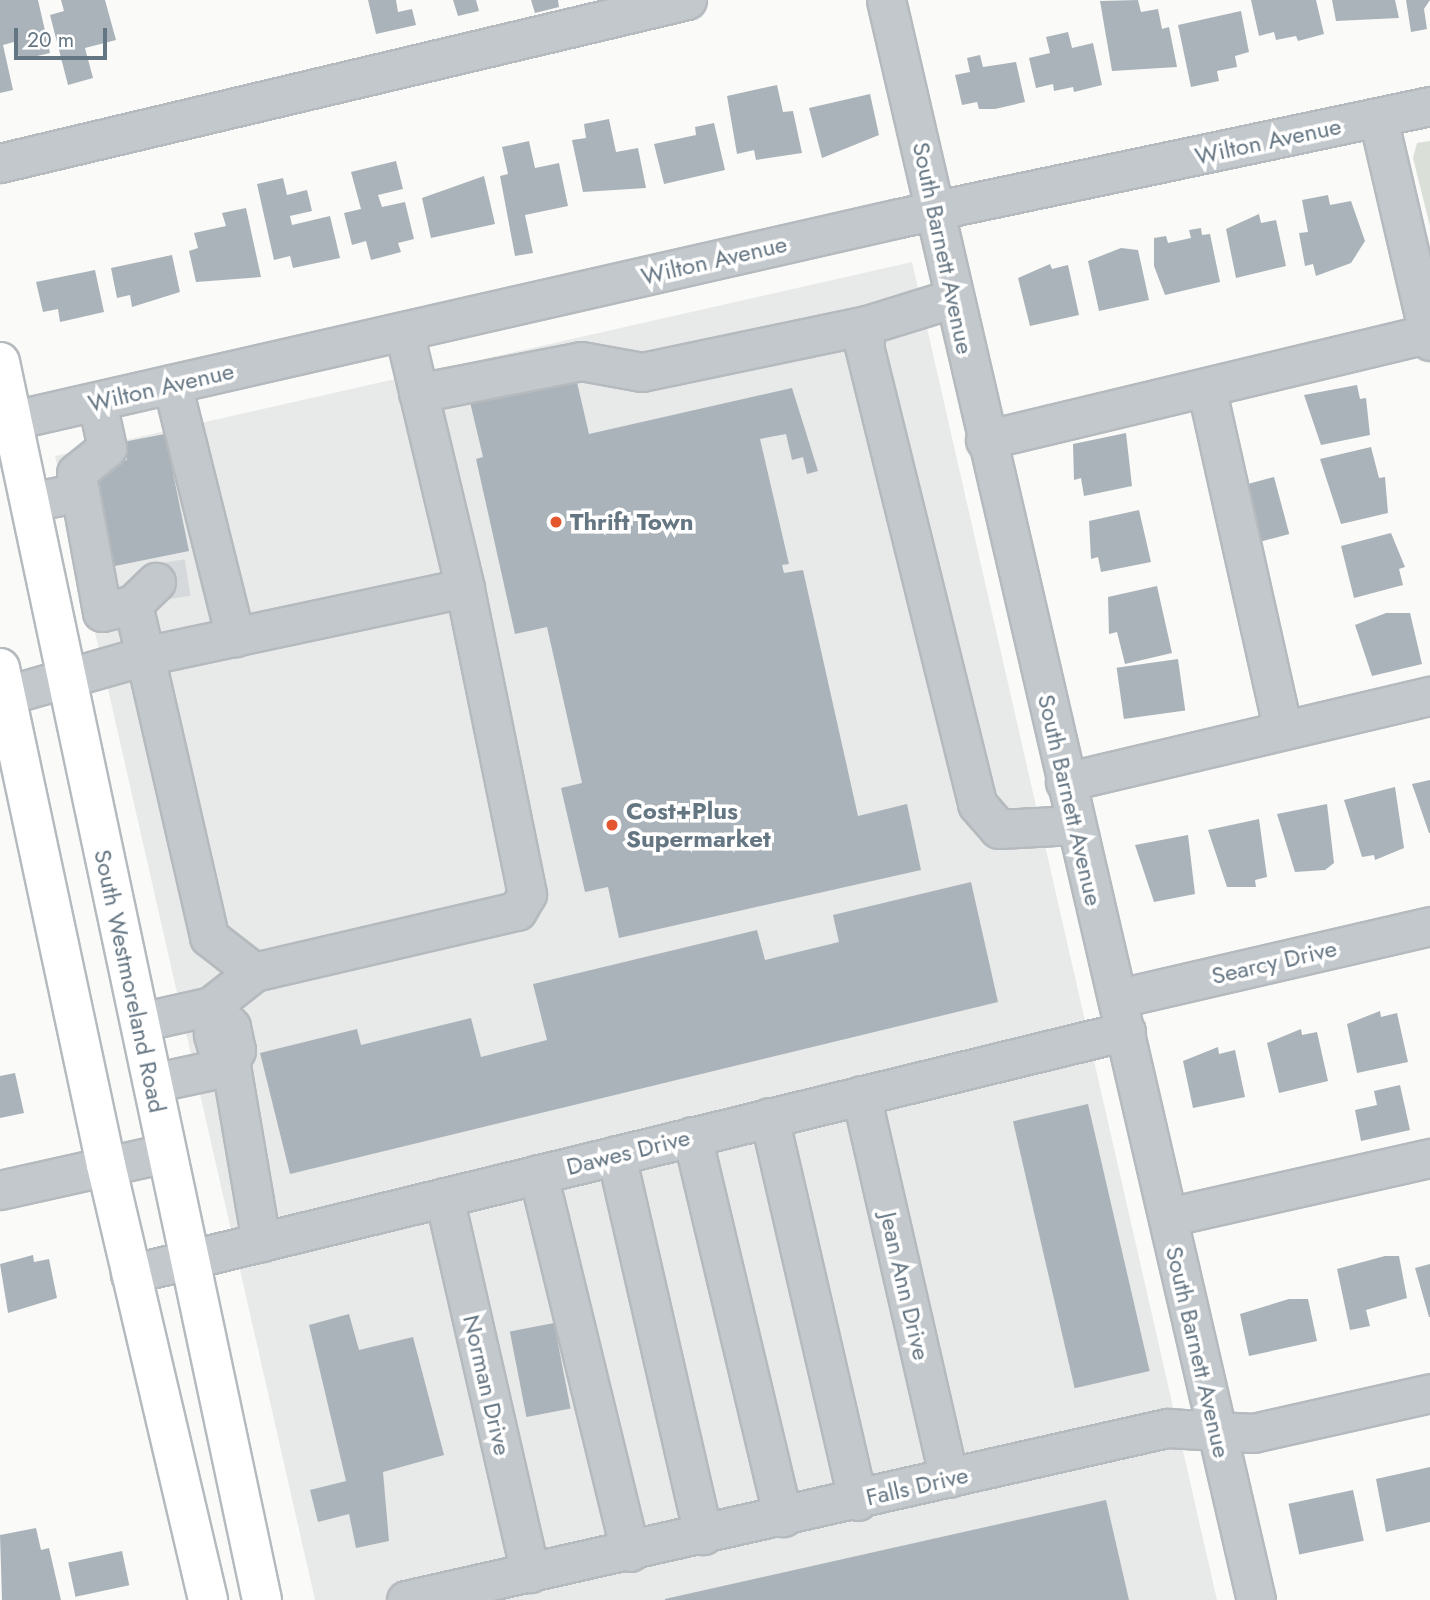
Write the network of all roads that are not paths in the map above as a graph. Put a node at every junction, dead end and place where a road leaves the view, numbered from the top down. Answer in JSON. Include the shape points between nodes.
{"nodes":[{"id":1,"x":687,"y":0,"type":"edge"},
{"id":2,"x":886,"y":0,"type":"edge"},
{"id":3,"x":1430,"y":106,"type":"edge"},
{"id":4,"x":1378,"y":118,"type":"junction"},
{"id":5,"x":0,"y":163,"type":"edge"},
{"id":6,"x":936,"y":211,"type":"junction"},
{"id":7,"x":954,"y":299,"type":"junction"},
{"id":8,"x":867,"y":325,"type":"junction"},
{"id":9,"x":404,"y":331,"type":"junction"},
{"id":10,"x":1429,"y":337,"type":"edge"},
{"id":11,"x":0,"y":362,"type":"edge"},
{"id":12,"x":172,"y":384,"type":"junction"},
{"id":13,"x":1207,"y":391,"type":"junction"},
{"id":14,"x":418,"y":393,"type":"junction"},
{"id":15,"x":97,"y":402,"type":"junction"},
{"id":16,"x":6,"y":422,"type":"edge"},
{"id":17,"x":985,"y":440,"type":"junction"},
{"id":18,"x":80,"y":492,"type":"junction"},
{"id":19,"x":30,"y":502,"type":"junction"},
{"id":20,"x":174,"y":583,"type":"junction"},
{"id":21,"x":465,"y":588,"type":"junction"},
{"id":22,"x":235,"y":637,"type":"junction"},
{"id":23,"x":144,"y":656,"type":"junction"},
{"id":24,"x":66,"y":678,"type":"junction"},
{"id":25,"x":2,"y":687,"type":"edge"},
{"id":26,"x":1430,"y":696,"type":"edge"},
{"id":27,"x":1283,"y":730,"type":"junction"},
{"id":28,"x":1065,"y":782,"type":"junction"},
{"id":29,"x":1073,"y":825,"type":"junction"},
{"id":30,"x":1430,"y":926,"type":"edge"},
{"id":31,"x":254,"y":972,"type":"junction"},
{"id":32,"x":215,"y":1013,"type":"junction"},
{"id":33,"x":1122,"y":1014,"type":"junction"},
{"id":34,"x":140,"y":1022,"type":"junction"},
{"id":35,"x":230,"y":1063,"type":"junction"},
{"id":36,"x":152,"y":1083,"type":"junction"},
{"id":37,"x":861,"y":1095,"type":"junction"},
{"id":38,"x":769,"y":1117,"type":"junction"},
{"id":39,"x":692,"y":1136,"type":"junction"},
{"id":40,"x":166,"y":1153,"type":"junction"},
{"id":41,"x":617,"y":1155,"type":"junction"},
{"id":42,"x":1430,"y":1158,"type":"edge"},
{"id":43,"x":106,"y":1165,"type":"junction"},
{"id":44,"x":538,"y":1174,"type":"junction"},
{"id":45,"x":0,"y":1189,"type":"edge"},
{"id":46,"x":444,"y":1197,"type":"junction"},
{"id":47,"x":1168,"y":1217,"type":"junction"},
{"id":48,"x":261,"y":1242,"type":"junction"},
{"id":49,"x":188,"y":1260,"type":"junction"},
{"id":50,"x":131,"y":1274,"type":"junction"},
{"id":51,"x":1430,"y":1393,"type":"edge"},
{"id":52,"x":1216,"y":1430,"type":"junction"},
{"id":53,"x":949,"y":1478,"type":"junction"},
{"id":54,"x":858,"y":1501,"type":"junction"},
{"id":55,"x":783,"y":1517,"type":"junction"},
{"id":56,"x":703,"y":1535,"type":"junction"},
{"id":57,"x":629,"y":1552,"type":"junction"},
{"id":58,"x":530,"y":1573,"type":"junction"},
{"id":59,"x":208,"y":1600,"type":"edge"},
{"id":60,"x":261,"y":1600,"type":"edge"},
{"id":61,"x":406,"y":1600,"type":"edge"},
{"id":62,"x":1255,"y":1600,"type":"edge"}],
"edges":[{"from":1,"to":5,"type":"street"},
{"from":2,"to":6,"type":"street","name":"South Barnett Avenue"},
{"from":3,"to":4,"type":"street","name":"Wilton Avenue"},
{"from":4,"to":6,"type":"street","name":"Wilton Avenue"},
{"from":4,"to":10,"type":"street"},
{"from":6,"to":7,"type":"street","name":"South Barnett Avenue"},
{"from":6,"to":9,"type":"street","name":"Wilton Avenue"},
{"from":7,"to":8,"type":"street"},
{"from":7,"to":17,"type":"street","name":"South Barnett Avenue"},
{"from":8,"to":14,"type":"street","via":[[642,372],[581,361]]},
{"from":8,"to":29,"type":"street","via":[[864,346],[977,804],[999,829]]},
{"from":9,"to":12,"type":"street","name":"Wilton Avenue"},
{"from":9,"to":14,"type":"street"},
{"from":10,"to":13,"type":"street"},
{"from":11,"to":16,"type":"main road","name":"South Westmoreland Road"},
{"from":12,"to":15,"type":"street","name":"Wilton Avenue"},
{"from":12,"to":20,"type":"street"},
{"from":13,"to":17,"type":"street"},
{"from":13,"to":27,"type":"street"},
{"from":14,"to":21,"type":"street"},
{"from":15,"to":16,"type":"street","name":"Wilton Avenue"},
{"from":15,"to":18,"type":"street","via":[[107,448],[76,473]]},
{"from":16,"to":19,"type":"main road","name":"South Westmoreland Road"},
{"from":17,"to":28,"type":"street","name":"South Barnett Avenue"},
{"from":18,"to":19,"type":"street"},
{"from":18,"to":20,"type":"street","via":[[102,612]]},
{"from":19,"to":24,"type":"main road","name":"South Westmoreland Road"},
{"from":20,"to":22,"type":"street"},
{"from":20,"to":23,"type":"street"},
{"from":21,"to":22,"type":"street"},
{"from":21,"to":31,"type":"street","via":[[527,894],[517,911]]},
{"from":22,"to":23,"type":"street"},
{"from":23,"to":24,"type":"street"},
{"from":23,"to":31,"type":"street","via":[[209,937]]},
{"from":24,"to":25,"type":"street"},
{"from":24,"to":34,"type":"main road","name":"South Westmoreland Road"},
{"from":25,"to":43,"type":"main road"},
{"from":26,"to":27,"type":"street"},
{"from":27,"to":28,"type":"street"},
{"from":28,"to":29,"type":"street","name":"South Barnett Avenue"},
{"from":29,"to":33,"type":"street","name":"South Barnett Avenue"},
{"from":30,"to":33,"type":"street","name":"Searcy Drive"},
{"from":31,"to":32,"type":"street"},
{"from":32,"to":34,"type":"street"},
{"from":32,"to":35,"type":"street","via":[[213,1034],[218,1052]]},
{"from":33,"to":37,"type":"street","name":"Dawes Drive"},
{"from":33,"to":47,"type":"street","name":"South Barnett Avenue"},
{"from":34,"to":36,"type":"main road","name":"South Westmoreland Road"},
{"from":35,"to":36,"type":"street"},
{"from":35,"to":48,"type":"street"},
{"from":36,"to":40,"type":"main road","name":"South Westmoreland Road"},
{"from":37,"to":38,"type":"street","name":"Dawes Drive"},
{"from":37,"to":53,"type":"street","name":"Jean Ann Drive"},
{"from":38,"to":39,"type":"street","name":"Dawes Drive"},
{"from":38,"to":54,"type":"street"},
{"from":39,"to":41,"type":"street","name":"Dawes Drive"},
{"from":39,"to":55,"type":"street"},
{"from":40,"to":43,"type":"street"},
{"from":40,"to":49,"type":"main road","name":"South Westmoreland Road"},
{"from":41,"to":44,"type":"street","name":"Dawes Drive"},
{"from":41,"to":56,"type":"street"},
{"from":42,"to":47,"type":"street"},
{"from":43,"to":45,"type":"street"},
{"from":43,"to":50,"type":"main road"},
{"from":44,"to":46,"type":"street","name":"Dawes Drive"},
{"from":44,"to":57,"type":"street"},
{"from":46,"to":48,"type":"street","name":"Dawes Drive"},
{"from":46,"to":58,"type":"street","name":"Norman Drive"},
{"from":47,"to":52,"type":"street","name":"South Barnett Avenue"},
{"from":48,"to":49,"type":"street","name":"Dawes Drive"},
{"from":49,"to":50,"type":"street","name":"Dawes Drive"},
{"from":49,"to":60,"type":"main road","name":"South Westmoreland Road"},
{"from":50,"to":59,"type":"main road"},
{"from":51,"to":52,"type":"street","name":"Falls Drive","via":[[1253,1433]]},
{"from":52,"to":53,"type":"street","name":"Falls Drive","via":[[1167,1428]]},
{"from":52,"to":62,"type":"street","name":"South Barnett Avenue"},
{"from":53,"to":54,"type":"street","name":"Falls Drive"},
{"from":54,"to":55,"type":"street","name":"Falls Drive"},
{"from":55,"to":56,"type":"street","name":"Falls Drive"},
{"from":56,"to":57,"type":"street","name":"Falls Drive"},
{"from":57,"to":58,"type":"street","name":"Falls Drive"},
{"from":58,"to":61,"type":"street","name":"Falls Drive"}]}
